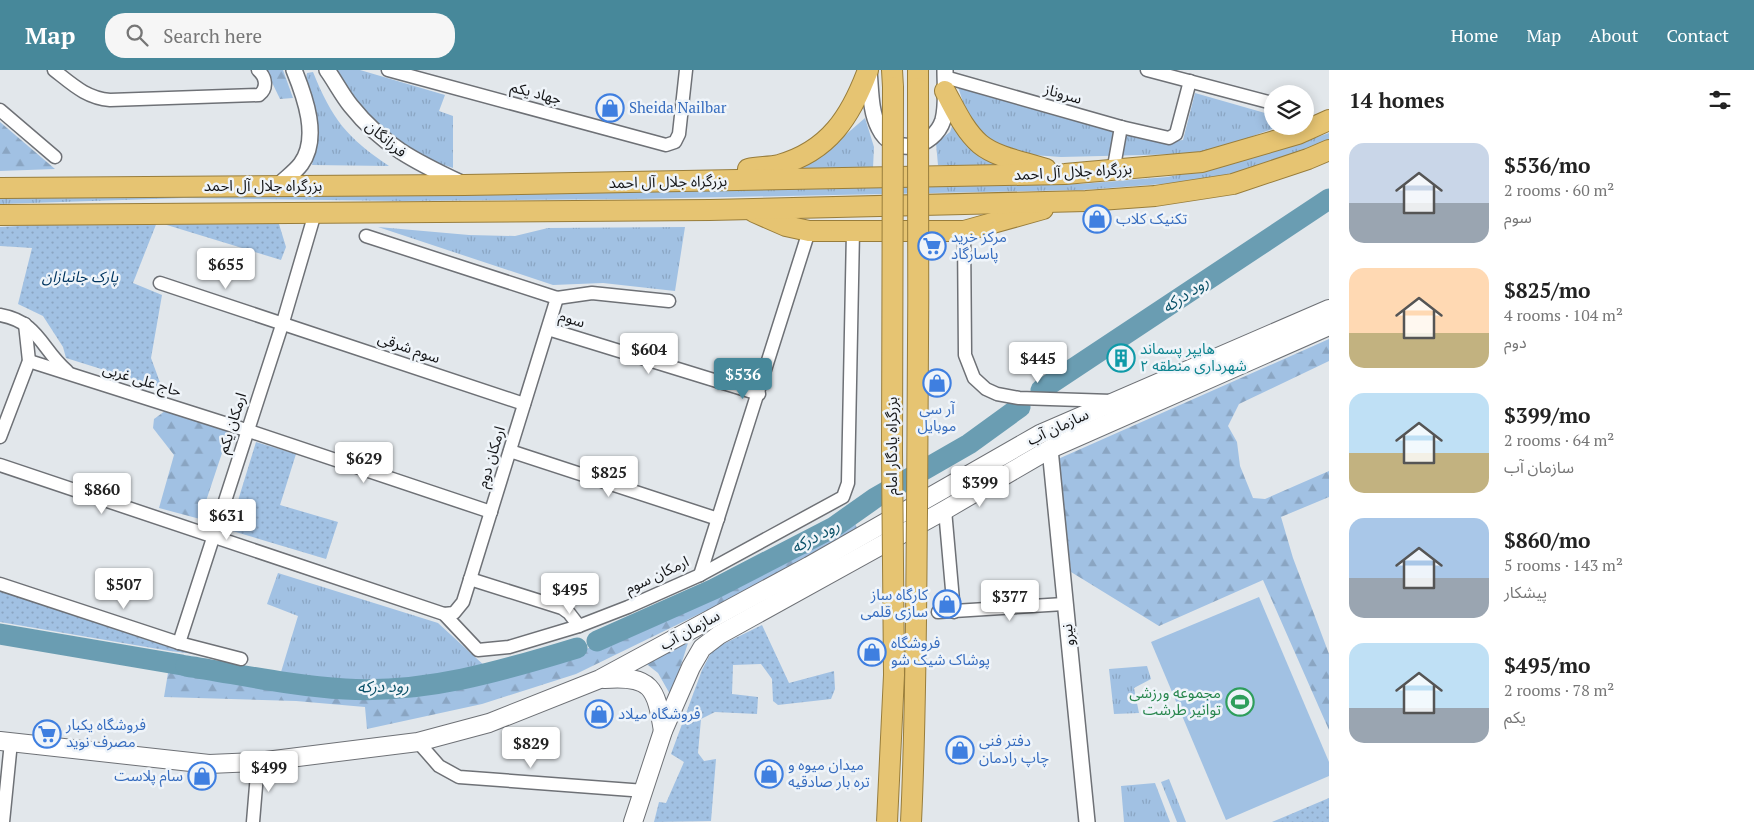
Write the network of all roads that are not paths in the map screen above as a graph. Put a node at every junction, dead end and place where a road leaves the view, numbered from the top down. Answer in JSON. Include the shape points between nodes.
{"nodes":[{"id":1,"x":54,"y":70,"type":"edge"},
{"id":2,"x":258,"y":70,"type":"edge"},
{"id":3,"x":294,"y":70,"type":"edge"},
{"id":4,"x":327,"y":70,"type":"edge"},
{"id":5,"x":388,"y":70,"type":"edge"},
{"id":6,"x":686,"y":70,"type":"edge"},
{"id":7,"x":869,"y":70,"type":"edge"},
{"id":8,"x":1147,"y":70,"type":"edge"},
{"id":9,"x":893,"y":79,"type":"edge"},
{"id":10,"x":918,"y":79,"type":"edge"},
{"id":11,"x":945,"y":80,"type":"edge"},
{"id":12,"x":1190,"y":81,"type":"junction"},
{"id":13,"x":1264,"y":101,"type":"edge"},
{"id":14,"x":0,"y":110,"type":"edge"},
{"id":15,"x":1329,"y":120,"type":"edge"},
{"id":16,"x":1121,"y":127,"type":"junction"},
{"id":17,"x":1329,"y":150,"type":"edge"},
{"id":18,"x":55,"y":157,"type":"dead end"},
{"id":19,"x":1113,"y":172,"type":"junction"},
{"id":20,"x":1065,"y":174,"type":"junction"},
{"id":21,"x":678,"y":182,"type":"junction"},
{"id":22,"x":464,"y":185,"type":"junction"},
{"id":23,"x":278,"y":186,"type":"junction"},
{"id":24,"x":0,"y":188,"type":"edge"},
{"id":25,"x":1072,"y":201,"type":"junction"},
{"id":26,"x":747,"y":209,"type":"junction"},
{"id":27,"x":315,"y":213,"type":"junction"},
{"id":28,"x":0,"y":214,"type":"edge"},
{"id":29,"x":809,"y":231,"type":"junction"},
{"id":30,"x":852,"y":231,"type":"junction"},
{"id":31,"x":964,"y":231,"type":"junction"},
{"id":32,"x":366,"y":236,"type":"dead end"},
{"id":33,"x":160,"y":283,"type":"dead end"},
{"id":34,"x":557,"y":298,"type":"junction"},
{"id":35,"x":669,"y":301,"type":"dead end"},
{"id":36,"x":1329,"y":309,"type":"edge"},
{"id":37,"x":0,"y":315,"type":"edge"},
{"id":38,"x":283,"y":322,"type":"junction"},
{"id":39,"x":25,"y":324,"type":"junction"},
{"id":40,"x":1329,"y":326,"type":"edge"},
{"id":41,"x":548,"y":329,"type":"junction"},
{"id":42,"x":29,"y":360,"type":"junction"},
{"id":43,"x":70,"y":374,"type":"junction"},
{"id":44,"x":759,"y":394,"type":"junction"},
{"id":45,"x":1117,"y":401,"type":"junction"},
{"id":46,"x":524,"y":404,"type":"junction"},
{"id":47,"x":246,"y":430,"type":"junction"},
{"id":48,"x":0,"y":437,"type":"edge"},
{"id":49,"x":1050,"y":449,"type":"junction"},
{"id":50,"x":510,"y":451,"type":"junction"},
{"id":51,"x":0,"y":465,"type":"edge"},
{"id":52,"x":949,"y":487,"type":"junction"},
{"id":53,"x":949,"y":508,"type":"junction"},
{"id":54,"x":491,"y":512,"type":"junction"},
{"id":55,"x":718,"y":519,"type":"junction"},
{"id":56,"x":213,"y":538,"type":"junction"},
{"id":57,"x":700,"y":575,"type":"junction"},
{"id":58,"x":806,"y":577,"type":"junction"},
{"id":59,"x":470,"y":579,"type":"junction"},
{"id":60,"x":0,"y":584,"type":"edge"},
{"id":61,"x":1064,"y":604,"type":"junction"},
{"id":62,"x":938,"y":612,"type":"dead end"},
{"id":63,"x":954,"y":612,"type":"junction"},
{"id":64,"x":444,"y":614,"type":"junction"},
{"id":65,"x":579,"y":626,"type":"junction"},
{"id":66,"x":178,"y":643,"type":"junction"},
{"id":67,"x":241,"y":659,"type":"dead end"},
{"id":68,"x":600,"y":679,"type":"junction"},
{"id":69,"x":663,"y":731,"type":"junction"},
{"id":70,"x":5,"y":741,"type":"edge"},
{"id":71,"x":418,"y":742,"type":"junction"},
{"id":72,"x":258,"y":762,"type":"junction"},
{"id":73,"x":644,"y":791,"type":"junction"},
{"id":74,"x":3,"y":822,"type":"edge"},
{"id":75,"x":253,"y":822,"type":"edge"},
{"id":76,"x":633,"y":822,"type":"edge"},
{"id":77,"x":887,"y":822,"type":"edge"},
{"id":78,"x":910,"y":822,"type":"edge"},
{"id":79,"x":1087,"y":822,"type":"edge"}],
"edges":[{"from":1,"to":2,"type":"street","via":[[81,92],[96,99],[259,96],[264,89],[264,78]]},
{"from":3,"to":23,"type":"street","via":[[304,94],[310,138],[301,164]]},
{"from":4,"to":22,"type":"street","name":"فرزانگان","via":[[350,105],[377,134],[408,158]]},
{"from":5,"to":6,"type":"street","name":"جهاد یکم","via":[[666,144],[675,142],[679,134]]},
{"from":7,"to":11,"type":"street","via":[[876,120],[886,138],[899,146],[915,146],[938,132],[943,118]]},
{"from":7,"to":21,"type":"highway","via":[[858,98],[844,120],[810,152],[778,165]]},
{"from":8,"to":12,"type":"street"},
{"from":9,"to":77,"type":"highway","name":"بزرگراه یادگار امام","bridge":true,"via":[[894,675]]},
{"from":10,"to":78,"type":"highway","name":"بزرگراه یادگار امام","bridge":true,"via":[[915,743]]},
{"from":11,"to":16,"type":"street","name":"سروناز"},
{"from":11,"to":20,"type":"highway","via":[[962,121],[981,145],[999,154]]},
{"from":12,"to":13,"type":"street"},
{"from":12,"to":16,"type":"street","name":"سروناز","via":[[1173,137]]},
{"from":14,"to":18,"type":"street"},
{"from":15,"to":19,"type":"highway","name":"بزرگراه جلال آل احمد","via":[[1298,134],[1202,162]]},
{"from":16,"to":19,"type":"street"},
{"from":17,"to":25,"type":"highway","name":"بزرگراه جلال آل احمد","via":[[1233,184],[1155,196]]},
{"from":19,"to":20,"type":"highway","name":"بزرگراه جلال آل احمد"},
{"from":20,"to":21,"type":"highway","name":"بزرگراه جلال آل احمد"},
{"from":21,"to":22,"type":"highway","name":"بزرگراه جلال آل احمد"},
{"from":22,"to":23,"type":"highway","name":"بزرگراه جلال آل احمد"},
{"from":23,"to":24,"type":"highway","name":"بزرگراه جلال آل احمد"},
{"from":25,"to":26,"type":"highway","name":"بزرگراه جلال آل احمد"},
{"from":25,"to":31,"type":"highway"},
{"from":26,"to":27,"type":"highway","name":"بزرگراه جلال آل احمد"},
{"from":26,"to":29,"type":"highway","via":[[786,226]]},
{"from":27,"to":28,"type":"highway","name":"بزرگراه جلال آل احمد"},
{"from":27,"to":38,"type":"street","name":"ارمکان یکم"},
{"from":29,"to":30,"type":"highway"},
{"from":29,"to":44,"type":"street","name":"ارمکان سوم"},
{"from":30,"to":31,"type":"highway"},
{"from":30,"to":57,"type":"street","via":[[846,492],[838,502]]},
{"from":31,"to":45,"type":"street","via":[[965,355],[974,378],[997,394],[1019,398]]},
{"from":32,"to":34,"type":"street"},
{"from":33,"to":38,"type":"street","name":"سوم شرقی"},
{"from":34,"to":35,"type":"street","via":[[592,293]]},
{"from":34,"to":41,"type":"street","name":"ارمکان دوم"},
{"from":36,"to":45,"type":"main road","name":"سازمان آب"},
{"from":37,"to":39,"type":"street"},
{"from":38,"to":46,"type":"street","name":"سوم شرقی"},
{"from":38,"to":47,"type":"street","name":"ارمکان یکم"},
{"from":39,"to":42,"type":"street"},
{"from":39,"to":43,"type":"street","via":[[41,337],[55,360]]},
{"from":40,"to":49,"type":"main road","name":"سازمان آب"},
{"from":41,"to":44,"type":"street","name":"سوم"},
{"from":41,"to":46,"type":"street","name":"ارمکان دوم"},
{"from":42,"to":43,"type":"street","name":"حاج علی غربی"},
{"from":42,"to":48,"type":"street"},
{"from":43,"to":47,"type":"street","name":"حاج علی غربی"},
{"from":44,"to":55,"type":"street","name":"ارمکان سوم"},
{"from":45,"to":52,"type":"main road","name":"سازمان آب","via":[[1040,434]]},
{"from":46,"to":50,"type":"street","name":"ارمکان دوم"},
{"from":47,"to":54,"type":"street","name":"حاج علی غربی"},
{"from":47,"to":56,"type":"street","name":"ارمکان یکم"},
{"from":49,"to":53,"type":"main road","name":"سازمان آب"},
{"from":49,"to":61,"type":"street","name":"نیرو"},
{"from":50,"to":54,"type":"street","name":"ارمکان دوم"},
{"from":50,"to":55,"type":"street"},
{"from":51,"to":56,"type":"street","name":"ارمکان سوم"},
{"from":52,"to":53,"type":"main road"},
{"from":52,"to":58,"type":"main road","name":"سازمان آب"},
{"from":53,"to":58,"type":"main road","name":"سازمان آب"},
{"from":53,"to":63,"type":"street"},
{"from":54,"to":59,"type":"street","name":"ارمکان دوم"},
{"from":55,"to":57,"type":"street","name":"ارمکان سوم"},
{"from":56,"to":64,"type":"street","name":"ارمکان سوم"},
{"from":56,"to":66,"type":"street","name":"ارمکان یکم"},
{"from":57,"to":65,"type":"street","name":"ارمکان سوم"},
{"from":58,"to":68,"type":"main road","name":"سازمان آب"},
{"from":58,"to":69,"type":"main road","name":"سازمان آب","via":[[718,634],[702,648]]},
{"from":59,"to":64,"type":"street","name":"ارمکان دوم","via":[[460,607],[454,613]]},
{"from":59,"to":65,"type":"street","via":[[562,608]]},
{"from":60,"to":66,"type":"street"},
{"from":61,"to":63,"type":"street"},
{"from":61,"to":79,"type":"street","name":"نیرو"},
{"from":62,"to":63,"type":"street"},
{"from":64,"to":65,"type":"street","name":"ارمکان سوم","via":[[475,647],[483,651],[501,650]]},
{"from":66,"to":67,"type":"street"},
{"from":68,"to":69,"type":"main road","via":[[631,679],[648,686],[658,701]]},
{"from":68,"to":71,"type":"main road","name":"سازمان آب","via":[[489,724]]},
{"from":69,"to":73,"type":"main road","name":"سازمان آب"},
{"from":70,"to":72,"type":"main road","name":"سازمان آب","via":[[184,762]]},
{"from":70,"to":74,"type":"street"},
{"from":71,"to":72,"type":"main road","name":"سازمان آب"},
{"from":71,"to":73,"type":"street","via":[[440,766],[459,777]]},
{"from":72,"to":75,"type":"street"},
{"from":73,"to":76,"type":"main road","name":"سازمان آب"}]}
